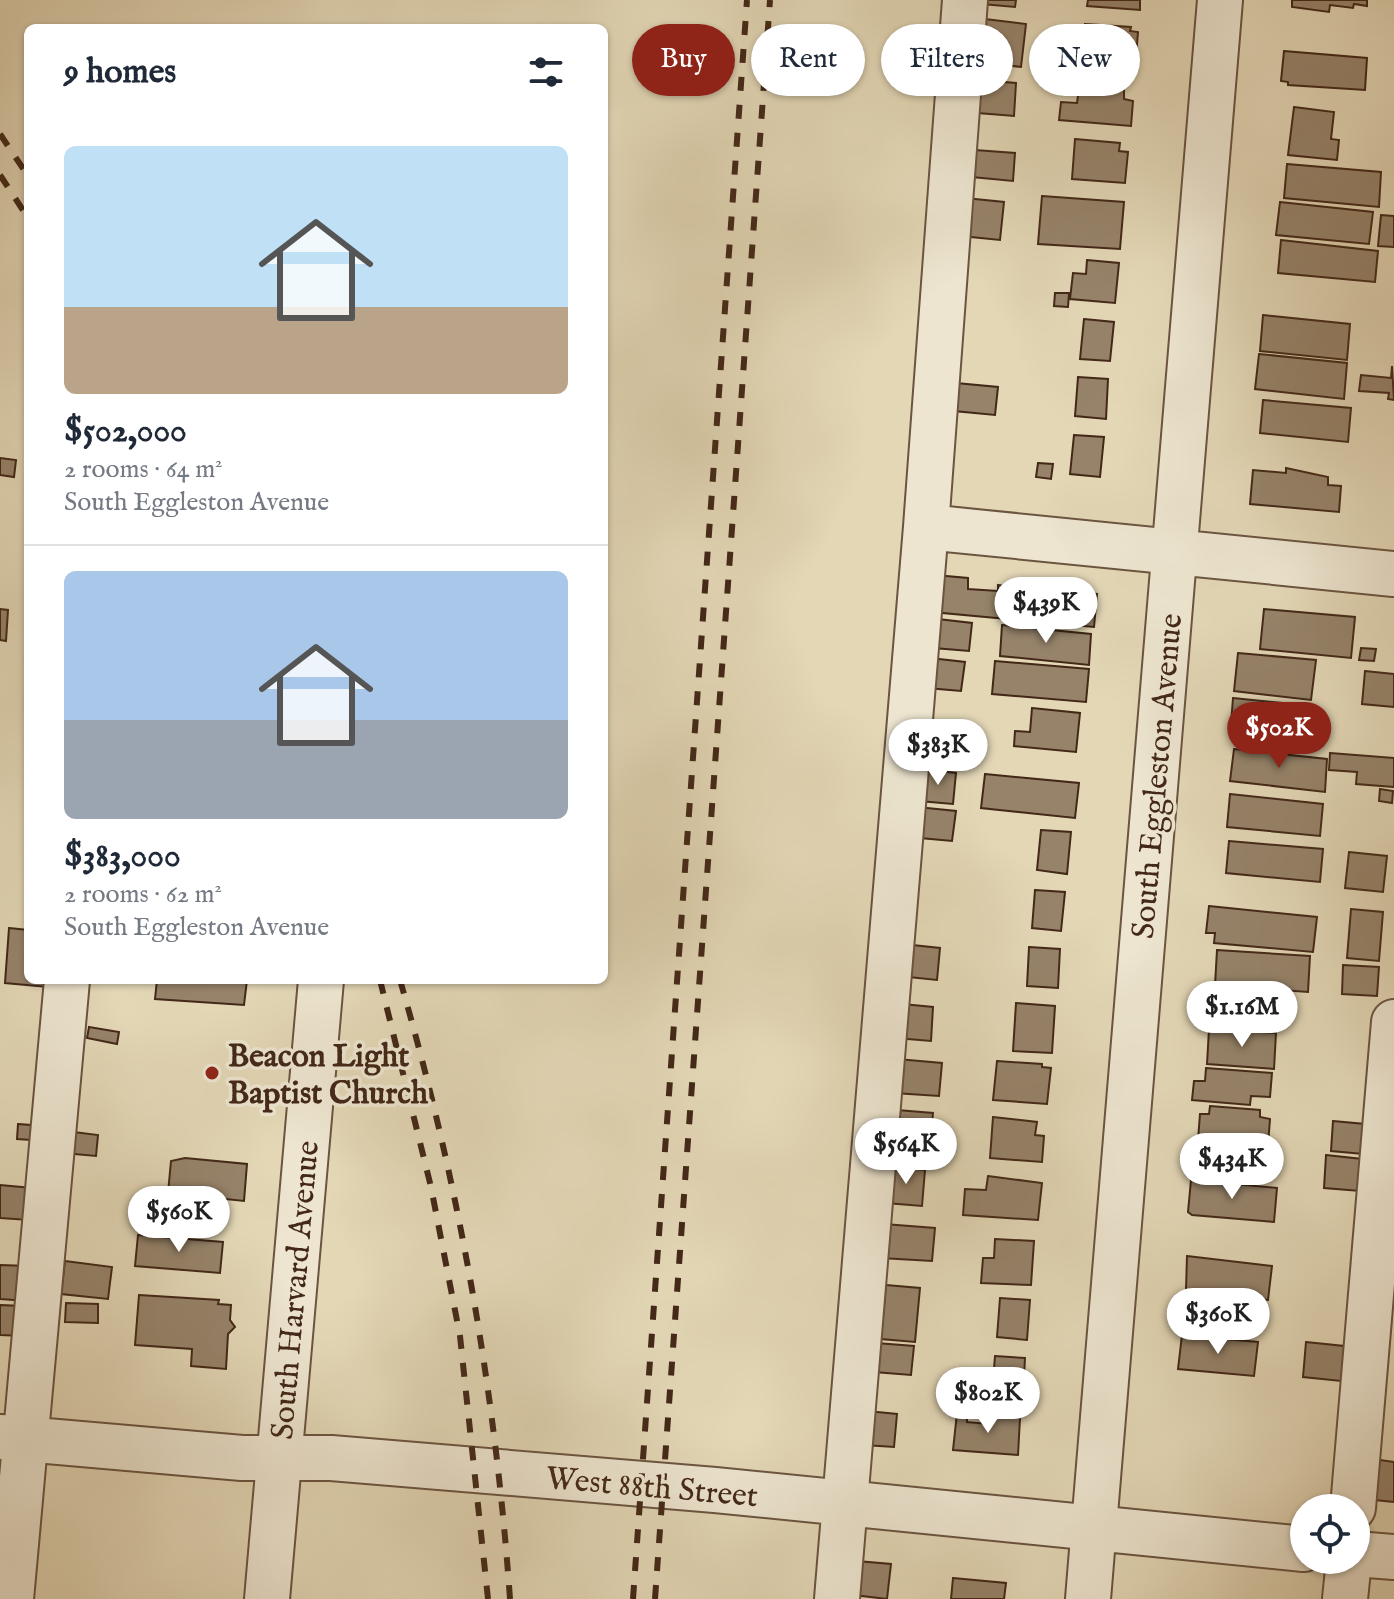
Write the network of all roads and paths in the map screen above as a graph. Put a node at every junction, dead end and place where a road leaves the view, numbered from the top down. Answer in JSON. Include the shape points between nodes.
{"nodes":[{"id":1,"x":965,"y":0,"type":"edge"},
{"id":2,"x":1220,"y":0,"type":"edge"},
{"id":3,"x":926,"y":527,"type":"junction"},
{"id":4,"x":1175,"y":552,"type":"junction"},
{"id":5,"x":1394,"y":574,"type":"edge"},
{"id":6,"x":67,"y":984,"type":"edge"},
{"id":7,"x":321,"y":984,"type":"edge"},
{"id":8,"x":1394,"y":1022,"type":"edge"},
{"id":9,"x":13,"y":1439,"type":"edge"},
{"id":10,"x":279,"y":1459,"type":"junction"},
{"id":11,"x":1354,"y":1494,"type":"edge"},
{"id":12,"x":845,"y":1503,"type":"junction"},
{"id":13,"x":1094,"y":1528,"type":"junction"},
{"id":14,"x":1290,"y":1548,"type":"edge"},
{"id":15,"x":1370,"y":1555,"type":"edge"},
{"id":16,"x":1394,"y":1557,"type":"edge"},
{"id":17,"x":1348,"y":1574,"type":"edge"},
{"id":18,"x":11,"y":1599,"type":"edge"},
{"id":19,"x":267,"y":1599,"type":"edge"},
{"id":20,"x":837,"y":1599,"type":"edge"},
{"id":21,"x":1088,"y":1599,"type":"edge"},
{"id":22,"x":1345,"y":1599,"type":"edge"}],
"edges":[{"from":1,"to":3,"type":"street"},
{"from":2,"to":4,"type":"street","name":"South Eggleston Avenue"},
{"from":3,"to":4,"type":"street"},
{"from":3,"to":12,"type":"street"},
{"from":4,"to":5,"type":"street"},
{"from":4,"to":13,"type":"street","name":"South Eggleston Avenue"},
{"from":6,"to":9,"type":"street"},
{"from":7,"to":10,"type":"street","name":"South Harvard Avenue"},
{"from":8,"to":11,"type":"street"},
{"from":9,"to":10,"type":"street","name":"West 88th Street"},
{"from":9,"to":18,"type":"street"},
{"from":10,"to":12,"type":"street","name":"West 88th Street","via":[[331,1458]]},
{"from":10,"to":19,"type":"street","name":"South Harvard Avenue"},
{"from":12,"to":13,"type":"street","name":"West 88th Street"},
{"from":12,"to":20,"type":"street"},
{"from":13,"to":14,"type":"street","name":"West 88th Street"},
{"from":13,"to":21,"type":"street","name":"South Eggleston Avenue"},
{"from":15,"to":16,"type":"street"},
{"from":17,"to":22,"type":"street"}]}
